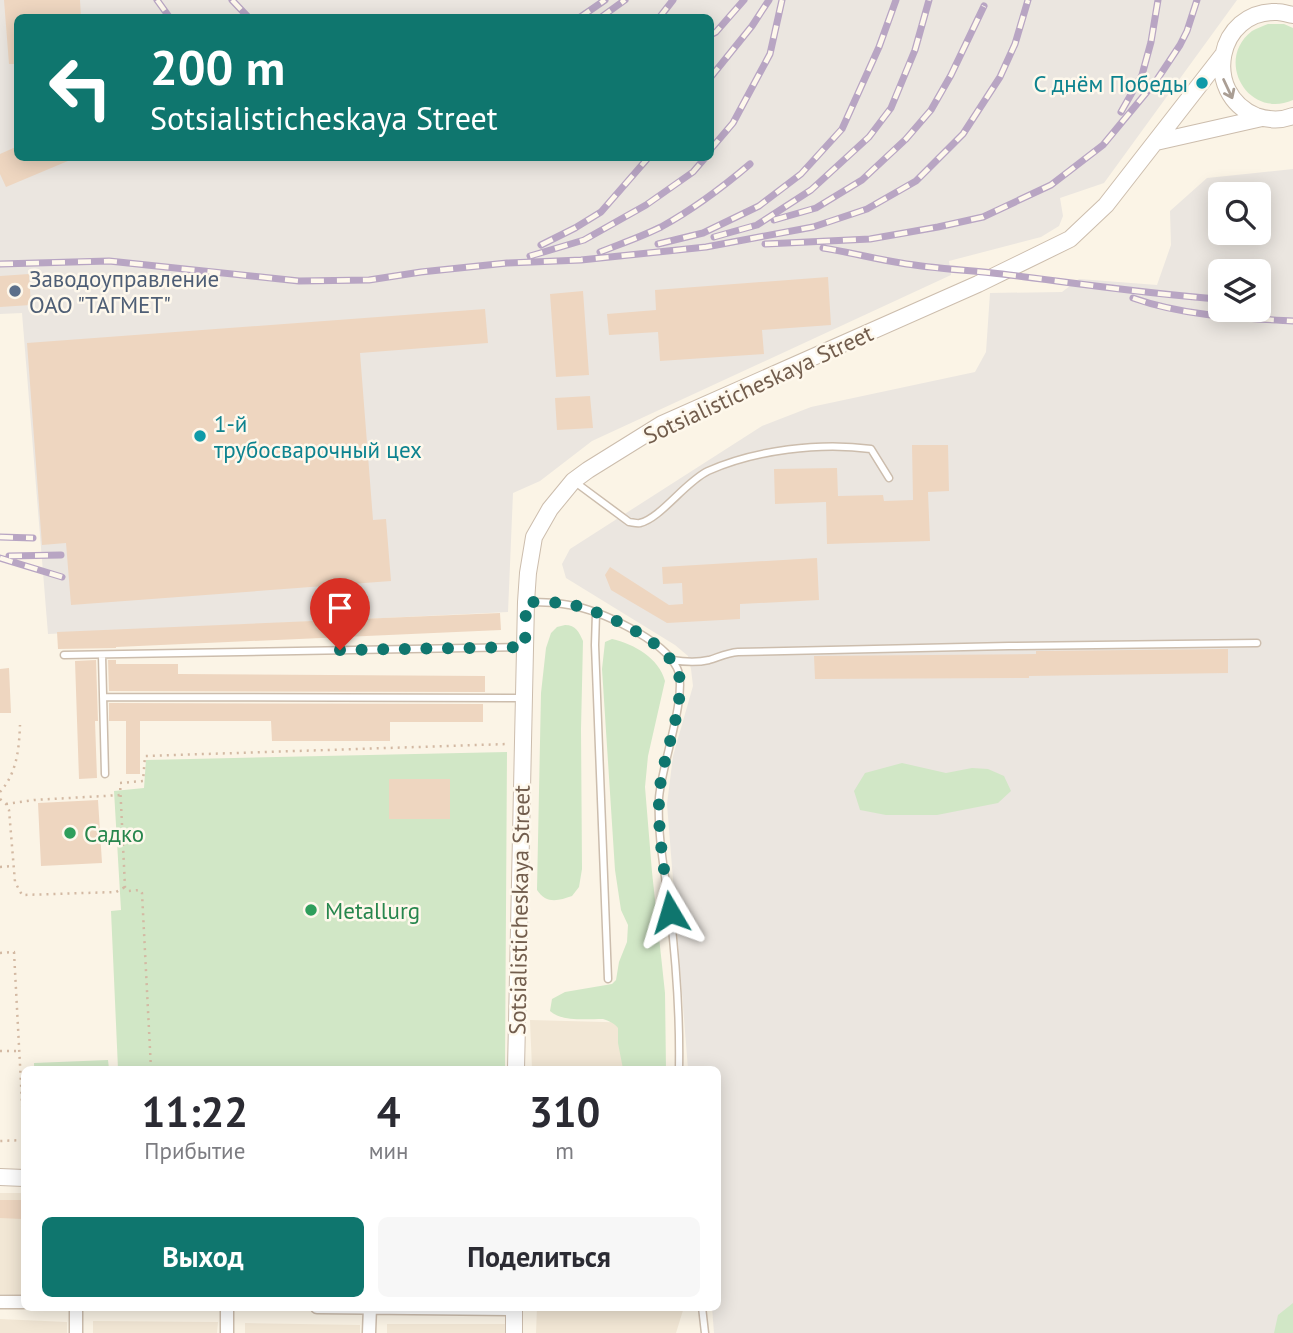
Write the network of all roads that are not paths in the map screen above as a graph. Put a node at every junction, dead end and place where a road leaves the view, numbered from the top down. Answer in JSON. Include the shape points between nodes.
{"nodes":[{"id":1,"x":1260,"y":0,"type":"edge"},
{"id":2,"x":1293,"y":15,"type":"edge"},
{"id":3,"x":1233,"y":33,"type":"junction"},
{"id":4,"x":1222,"y":56,"type":"junction"},
{"id":5,"x":1291,"y":117,"type":"edge"},
{"id":6,"x":1262,"y":118,"type":"junction"},
{"id":7,"x":1156,"y":142,"type":"junction"},
{"id":8,"x":888,"y":478,"type":"dead end"},
{"id":9,"x":573,"y":481,"type":"junction"},
{"id":10,"x":526,"y":602,"type":"junction"},
{"id":11,"x":596,"y":612,"type":"junction"},
{"id":12,"x":1257,"y":643,"type":"dead end"},
{"id":13,"x":525,"y":647,"type":"junction"},
{"id":14,"x":64,"y":655,"type":"dead end"},
{"id":15,"x":102,"y":655,"type":"junction"},
{"id":16,"x":672,"y":660,"type":"junction"},
{"id":17,"x":103,"y":697,"type":"junction"},
{"id":18,"x":520,"y":698,"type":"dead end"},
{"id":19,"x":105,"y":774,"type":"dead end"},
{"id":20,"x":608,"y":979,"type":"dead end"},
{"id":21,"x":516,"y":1066,"type":"edge"},
{"id":22,"x":679,"y":1066,"type":"edge"},
{"id":23,"x":0,"y":1177,"type":"edge"},
{"id":24,"x":21,"y":1178,"type":"edge"},
{"id":25,"x":0,"y":1302,"type":"edge"},
{"id":26,"x":21,"y":1303,"type":"edge"},
{"id":27,"x":76,"y":1311,"type":"edge"},
{"id":28,"x":227,"y":1311,"type":"edge"},
{"id":29,"x":370,"y":1311,"type":"edge"},
{"id":30,"x":514,"y":1311,"type":"edge"},
{"id":31,"x":702,"y":1311,"type":"edge"},
{"id":32,"x":76,"y":1333,"type":"edge"},
{"id":33,"x":227,"y":1333,"type":"edge"},
{"id":34,"x":369,"y":1333,"type":"edge"},
{"id":35,"x":514,"y":1333,"type":"edge"},
{"id":36,"x":705,"y":1333,"type":"edge"}],
"edges":[{"from":1,"to":3,"type":"street","name":"Sotsialisticheskaya Street"},
{"from":2,"to":3,"type":"street","via":[[1260,14]]},
{"from":3,"to":4,"type":"street","name":"Sotsialisticheskaya Street"},
{"from":4,"to":6,"type":"street","one_way":true,"via":[[1226,88],[1241,107]]},
{"from":4,"to":7,"type":"street","name":"Sotsialisticheskaya Street"},
{"from":5,"to":6,"type":"street"},
{"from":6,"to":7,"type":"street"},
{"from":7,"to":9,"type":"street","name":"Sotsialisticheskaya Street","via":[[1105,205],[1070,239],[662,424]]},
{"from":8,"to":9,"type":"lane","via":[[871,449],[774,451],[704,473],[639,524],[629,522]]},
{"from":9,"to":10,"type":"street","name":"Sotsialisticheskaya Street","via":[[534,537]]},
{"from":10,"to":11,"type":"lane","via":[[567,604]]},
{"from":10,"to":13,"type":"street","name":"Sotsialisticheskaya Street"},
{"from":11,"to":16,"type":"lane","via":[[652,642]]},
{"from":11,"to":20,"type":"lane"},
{"from":12,"to":16,"type":"lane","via":[[738,652],[702,661]]},
{"from":13,"to":15,"type":"lane"},
{"from":13,"to":21,"type":"street","name":"Sotsialisticheskaya Street"},
{"from":14,"to":15,"type":"lane"},
{"from":15,"to":17,"type":"lane"},
{"from":16,"to":22,"type":"lane","via":[[680,685],[678,709],[659,799],[673,937]]},
{"from":17,"to":18,"type":"lane"},
{"from":17,"to":19,"type":"lane"},
{"from":23,"to":24,"type":"street"},
{"from":25,"to":26,"type":"street"},
{"from":27,"to":32,"type":"street"},
{"from":28,"to":33,"type":"street"},
{"from":29,"to":34,"type":"street"},
{"from":30,"to":35,"type":"street"},
{"from":31,"to":36,"type":"lane"}]}
